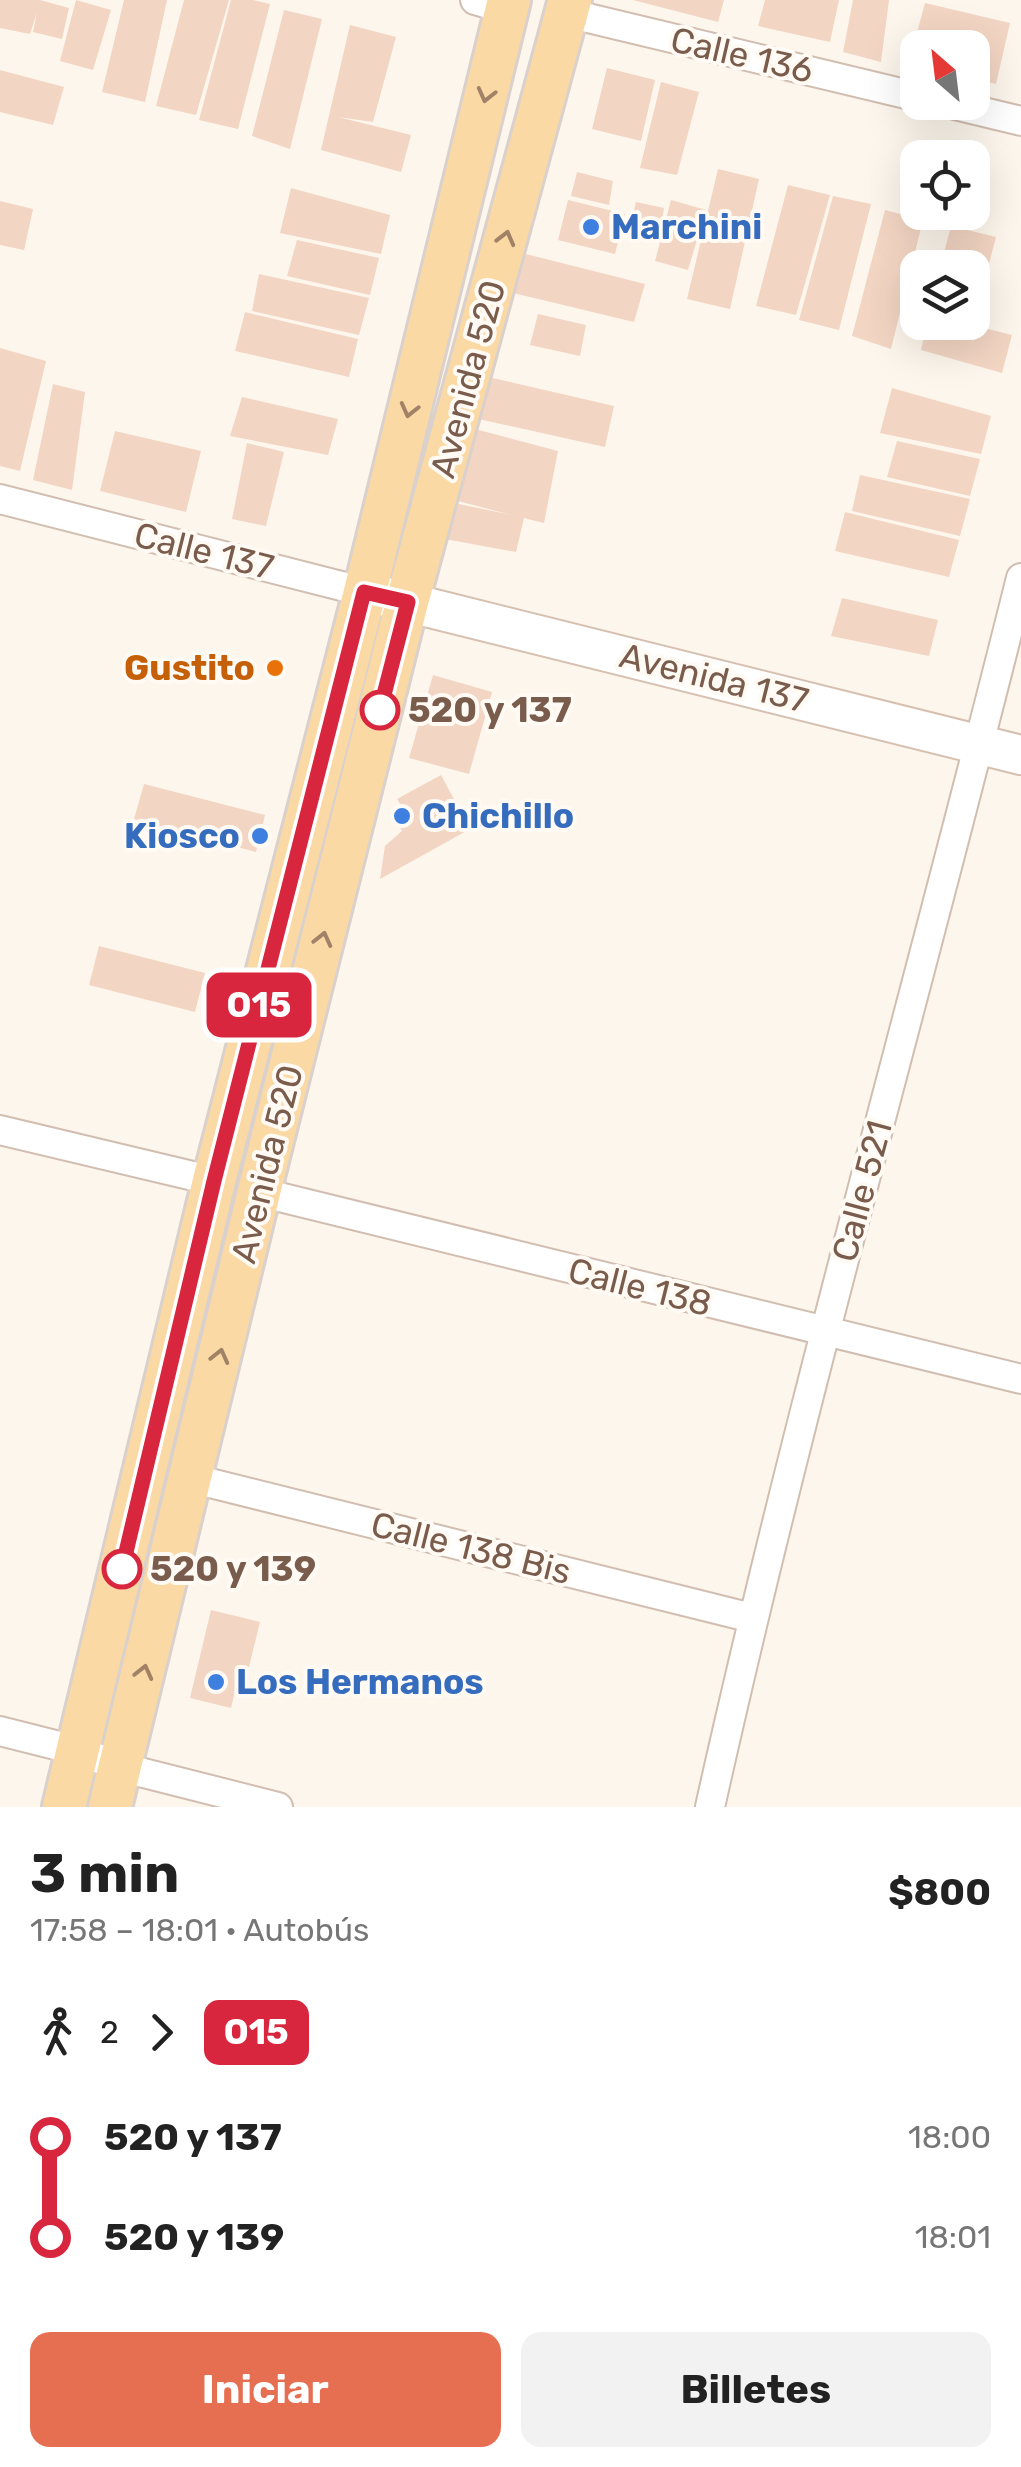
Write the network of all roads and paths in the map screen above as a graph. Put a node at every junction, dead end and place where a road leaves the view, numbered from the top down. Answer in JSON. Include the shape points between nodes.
{"nodes":[{"id":1,"x":497,"y":3,"type":"edge"},
{"id":2,"x":568,"y":6,"type":"edge"},
{"id":3,"x":900,"y":92,"type":"edge"},
{"id":4,"x":990,"y":114,"type":"edge"},
{"id":5,"x":1021,"y":122,"type":"edge"},
{"id":6,"x":0,"y":499,"type":"edge"},
{"id":7,"x":1021,"y":578,"type":"edge"},
{"id":8,"x":364,"y":592,"type":"junction"},
{"id":9,"x":408,"y":602,"type":"junction"},
{"id":10,"x":980,"y":744,"type":"junction"},
{"id":11,"x":1021,"y":755,"type":"edge"},
{"id":12,"x":0,"y":1130,"type":"edge"},
{"id":13,"x":214,"y":1181,"type":"junction"},
{"id":14,"x":259,"y":1192,"type":"junction"},
{"id":15,"x":825,"y":1332,"type":"junction"},
{"id":16,"x":1021,"y":1379,"type":"edge"},
{"id":17,"x":190,"y":1478,"type":"junction"},
{"id":18,"x":752,"y":1618,"type":"junction"},
{"id":19,"x":0,"y":1731,"type":"edge"},
{"id":20,"x":79,"y":1752,"type":"junction"},
{"id":21,"x":115,"y":1787,"type":"edge"},
{"id":22,"x":64,"y":1807,"type":"edge"},
{"id":23,"x":278,"y":1807,"type":"edge"},
{"id":24,"x":710,"y":1807,"type":"edge"}],
"edges":[{"from":1,"to":8,"type":"main road","name":"Avenida 520","one_way":true},
{"from":2,"to":3,"type":"street","name":"Calle 136"},
{"from":9,"to":2,"type":"main road","name":"Avenida 520","one_way":true},
{"from":4,"to":5,"type":"street"},
{"from":6,"to":8,"type":"street","name":"Calle 137"},
{"from":7,"to":10,"type":"street","name":"Calle 521"},
{"from":8,"to":9,"type":"street","name":"Calle 137"},
{"from":8,"to":13,"type":"main road","name":"Avenida 520"},
{"from":9,"to":10,"type":"street","name":"Avenida 137"},
{"from":14,"to":9,"type":"main road","name":"Avenida 520","one_way":true},
{"from":10,"to":11,"type":"street","name":"Avenida 137"},
{"from":10,"to":15,"type":"street","name":"Calle 521"},
{"from":12,"to":13,"type":"street"},
{"from":13,"to":20,"type":"main road","name":"Avenida 520"},
{"from":14,"to":15,"type":"street","name":"Calle 138"},
{"from":17,"to":14,"type":"main road","name":"Avenida 520","one_way":true},
{"from":15,"to":16,"type":"street","name":"Calle 138"},
{"from":15,"to":18,"type":"street","name":"Calle 521"},
{"from":17,"to":18,"type":"street","name":"Calle 138 Bis"},
{"from":21,"to":17,"type":"main road","name":"Avenida 520","one_way":true},
{"from":18,"to":24,"type":"street","name":"Calle 521"},
{"from":19,"to":20,"type":"street"},
{"from":20,"to":21,"type":"street"},
{"from":20,"to":22,"type":"main road","name":"Avenida 520"},
{"from":21,"to":23,"type":"street"}]}
